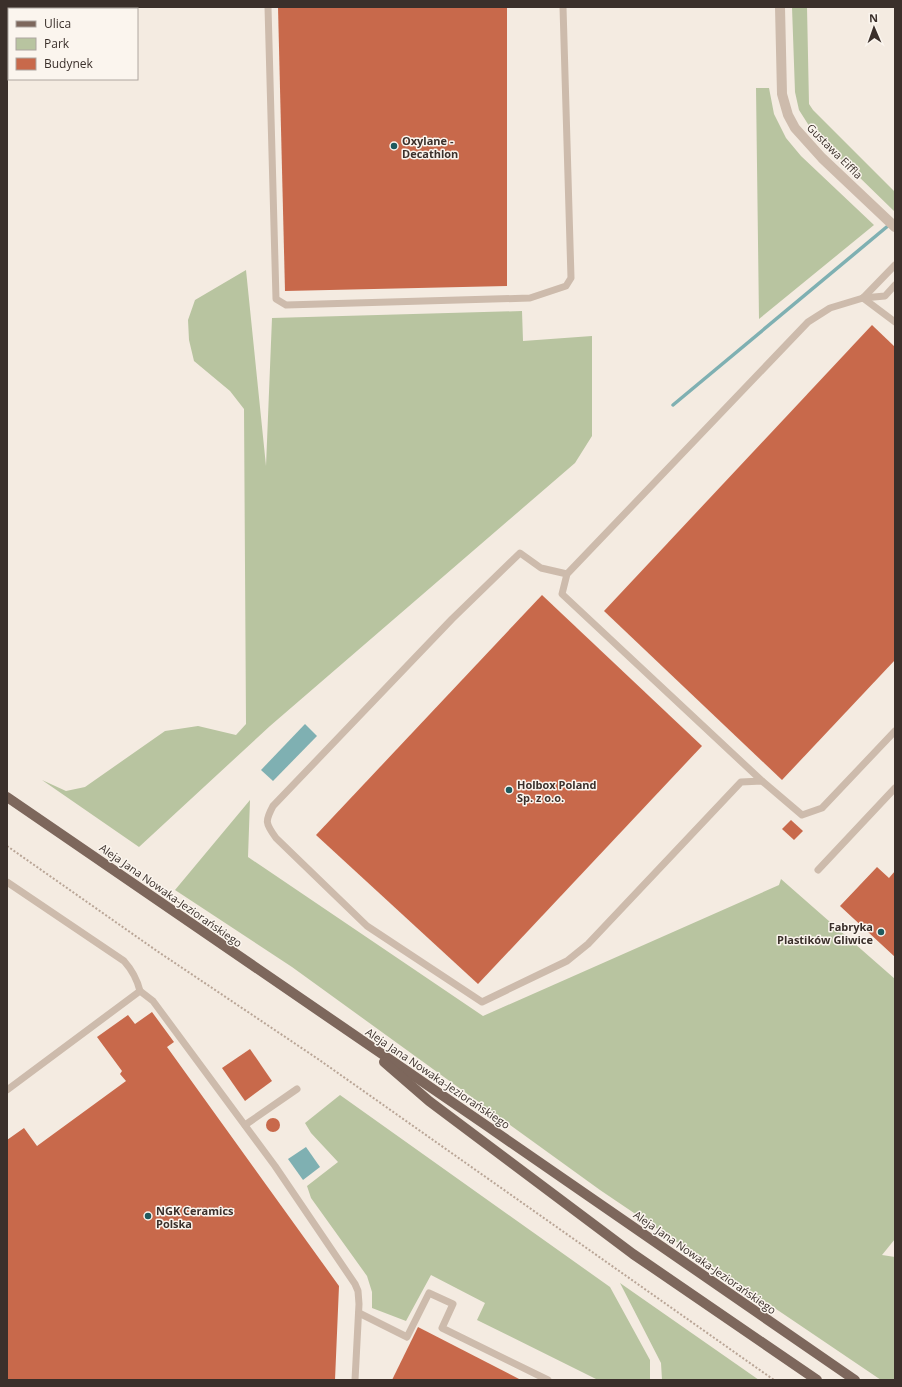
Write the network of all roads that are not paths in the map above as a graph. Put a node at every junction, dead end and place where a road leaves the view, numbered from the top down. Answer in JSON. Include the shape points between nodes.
{"nodes":[{"id":1,"x":268,"y":7,"type":"edge"},
{"id":2,"x":563,"y":7,"type":"edge"},
{"id":3,"x":780,"y":7,"type":"edge"},
{"id":4,"x":895,"y":227,"type":"edge"},
{"id":5,"x":895,"y":266,"type":"edge"},
{"id":6,"x":895,"y":285,"type":"edge"},
{"id":7,"x":863,"y":298,"type":"junction"},
{"id":8,"x":895,"y":322,"type":"edge"},
{"id":9,"x":567,"y":574,"type":"junction"},
{"id":10,"x":895,"y":731,"type":"edge"},
{"id":11,"x":762,"y":781,"type":"junction"},
{"id":12,"x":895,"y":788,"type":"edge"},
{"id":13,"x":7,"y":797,"type":"edge"},
{"id":14,"x":818,"y":870,"type":"dead end"},
{"id":15,"x":7,"y":882,"type":"edge"},
{"id":16,"x":140,"y":991,"type":"junction"},
{"id":17,"x":347,"y":1031,"type":"junction"},
{"id":18,"x":297,"y":1089,"type":"dead end"},
{"id":19,"x":7,"y":1090,"type":"edge"},
{"id":20,"x":245,"y":1125,"type":"junction"},
{"id":21,"x":359,"y":1313,"type":"junction"},
{"id":22,"x":356,"y":1380,"type":"edge"},
{"id":23,"x":548,"y":1380,"type":"edge"},
{"id":24,"x":817,"y":1380,"type":"edge"},
{"id":25,"x":855,"y":1380,"type":"edge"}],
"edges":[{"from":1,"to":2,"type":"lane","via":[[276,299],[286,305],[530,298],[566,286],[570,278]]},
{"from":3,"to":4,"type":"street","name":"Gustawa Eiffla","via":[[782,94],[788,115],[795,128],[822,158]]},
{"from":5,"to":7,"type":"lane"},
{"from":6,"to":7,"type":"lane","via":[[885,296]]},
{"from":7,"to":8,"type":"lane"},
{"from":7,"to":9,"type":"lane","via":[[830,308],[808,322]]},
{"from":9,"to":11,"type":"lane","via":[[562,594]]},
{"from":9,"to":11,"type":"lane","via":[[542,568],[520,553],[452,619],[273,806],[267,818],[268,828],[276,838],[367,926],[482,1002],[567,961],[588,944],[741,782]]},
{"from":10,"to":11,"type":"lane","via":[[822,808],[802,815]]},
{"from":12,"to":14,"type":"lane"},
{"from":13,"to":17,"type":"main road","name":"Aleja Jana Nowaka-Jeziorańskiego"},
{"from":15,"to":16,"type":"lane","via":[[124,961],[138,980]]},
{"from":16,"to":19,"type":"lane"},
{"from":16,"to":20,"type":"lane","via":[[162,1012]]},
{"from":17,"to":24,"type":"main road","via":[[429,1101],[615,1241]]},
{"from":17,"to":25,"type":"main road","name":"Aleja Jana Nowaka-Jeziorańskiego"},
{"from":18,"to":20,"type":"lane"},
{"from":20,"to":21,"type":"lane","via":[[297,1196],[355,1284]]},
{"from":21,"to":22,"type":"lane"},
{"from":21,"to":23,"type":"lane","via":[[407,1337],[430,1293],[453,1304],[442,1328]]}]}
